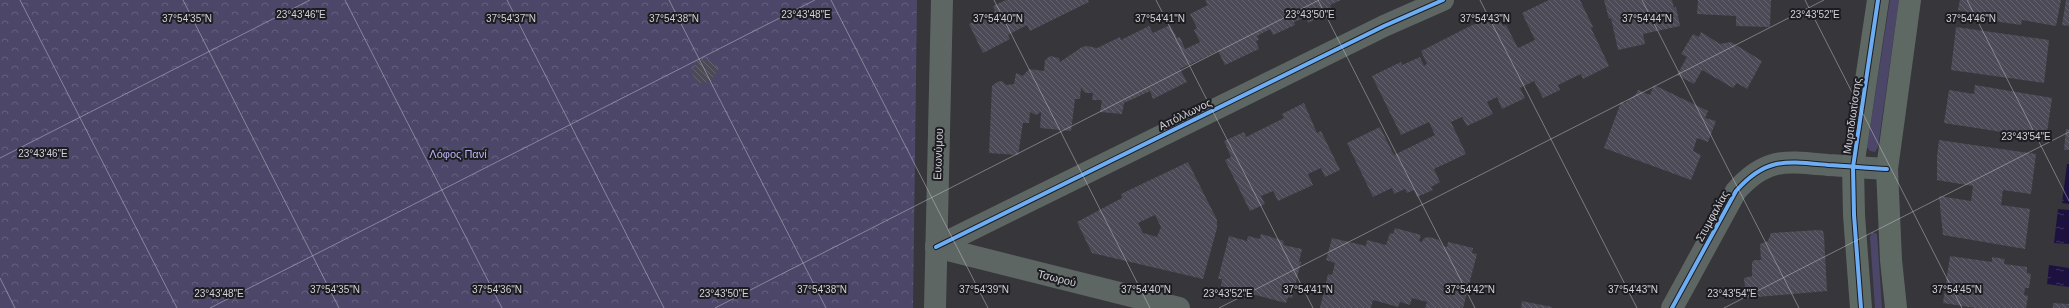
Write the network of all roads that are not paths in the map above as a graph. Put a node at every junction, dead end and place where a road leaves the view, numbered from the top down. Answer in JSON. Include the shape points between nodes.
{"nodes":[{"id":1,"x":942,"y":0,"type":"edge"},
{"id":2,"x":1443,"y":0,"type":"edge"},
{"id":3,"x":1878,"y":0,"type":"edge"},
{"id":4,"x":1910,"y":0,"type":"edge"},
{"id":5,"x":1854,"y":167,"type":"junction"},
{"id":6,"x":1887,"y":169,"type":"junction"},
{"id":7,"x":936,"y":247,"type":"junction"},
{"id":8,"x":935,"y":308,"type":"edge"},
{"id":9,"x":1179,"y":308,"type":"edge"},
{"id":10,"x":1672,"y":308,"type":"edge"},
{"id":11,"x":1861,"y":308,"type":"edge"},
{"id":12,"x":1896,"y":308,"type":"edge"}],
"edges":[{"from":1,"to":7,"type":"street","name":"Ευωνύμου"},
{"from":2,"to":7,"type":"street","name":"Απόλλωνος","via":[[1384,26]]},
{"from":3,"to":5,"type":"street","name":"Μυρτιδιωτίσσης"},
{"from":4,"to":6,"type":"street"},
{"from":5,"to":6,"type":"street","name":"Στυμφαλίας"},
{"from":5,"to":10,"type":"street","name":"Στυμφαλίας","via":[[1789,161],[1762,168],[1748,176],[1736,191]]},
{"from":5,"to":11,"type":"street","name":"Μυρτιδιωτίσσης","via":[[1854,215]]},
{"from":6,"to":12,"type":"street"},
{"from":7,"to":8,"type":"street","name":"Ευωνύμου"},
{"from":7,"to":9,"type":"street","name":"Τσωρού"}]}
